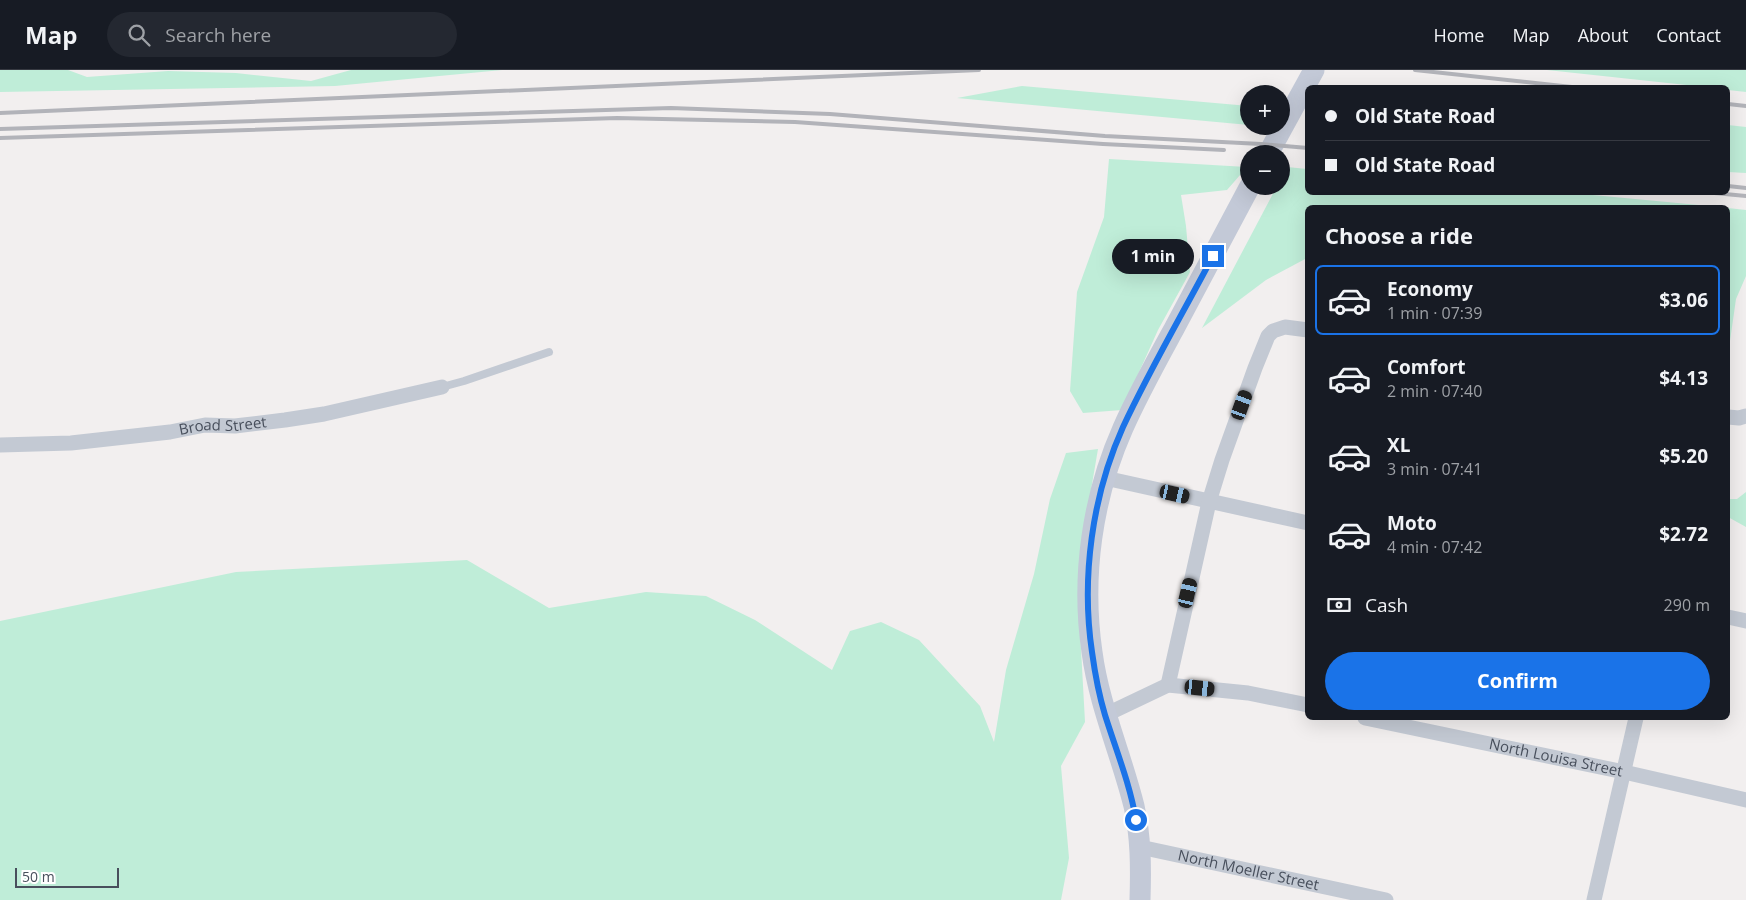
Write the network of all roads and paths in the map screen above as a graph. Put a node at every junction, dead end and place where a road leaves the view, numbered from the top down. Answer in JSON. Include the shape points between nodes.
{"nodes":[{"id":1,"x":1314,"y":70,"type":"edge"},
{"id":2,"x":1306,"y":85,"type":"edge"},
{"id":3,"x":1305,"y":86,"type":"edge"},
{"id":4,"x":1273,"y":145,"type":"edge"},
{"id":5,"x":1245,"y":195,"type":"edge"},
{"id":6,"x":1305,"y":330,"type":"edge"},
{"id":7,"x":549,"y":352,"type":"dead end"},
{"id":8,"x":442,"y":387,"type":"joint"},
{"id":9,"x":1746,"y":416,"type":"edge"},
{"id":10,"x":1730,"y":417,"type":"edge"},
{"id":11,"x":0,"y":446,"type":"edge"},
{"id":12,"x":1105,"y":478,"type":"junction"},
{"id":13,"x":1209,"y":502,"type":"junction"},
{"id":14,"x":1305,"y":522,"type":"edge"},
{"id":15,"x":1730,"y":617,"type":"edge"},
{"id":16,"x":1746,"y":621,"type":"edge"},
{"id":17,"x":1168,"y":685,"type":"junction"},
{"id":18,"x":1305,"y":704,"type":"edge"},
{"id":19,"x":1105,"y":714,"type":"junction"},
{"id":20,"x":1375,"y":720,"type":"edge"},
{"id":21,"x":1636,"y":720,"type":"edge"},
{"id":22,"x":1624,"y":772,"type":"junction"},
{"id":23,"x":1746,"y":800,"type":"edge"},
{"id":24,"x":1140,"y":847,"type":"junction"},
{"id":25,"x":1140,"y":900,"type":"edge"},
{"id":26,"x":1386,"y":900,"type":"edge"},
{"id":27,"x":1594,"y":900,"type":"edge"}],
"edges":[{"from":1,"to":2,"type":"street"},
{"from":3,"to":4,"type":"street"},
{"from":5,"to":12,"type":"street","via":[[1123,428]]},
{"from":6,"to":13,"type":"street","via":[[1285,327],[1268,336]]},
{"from":7,"to":8,"type":"lane"},
{"from":8,"to":11,"type":"street","name":"Broad Street","via":[[285,420],[235,426],[205,425],[71,443]]},
{"from":9,"to":10,"type":"street"},
{"from":12,"to":13,"type":"street"},
{"from":12,"to":19,"type":"street","via":[[1091,542],[1087,583],[1091,651]]},
{"from":13,"to":14,"type":"street"},
{"from":13,"to":17,"type":"street"},
{"from":15,"to":16,"type":"street"},
{"from":17,"to":18,"type":"street","via":[[1248,693]]},
{"from":17,"to":19,"type":"street"},
{"from":19,"to":24,"type":"street","via":[[1134,807]]},
{"from":20,"to":22,"type":"street","name":"North Louisa Street"},
{"from":21,"to":22,"type":"street"},
{"from":22,"to":23,"type":"street","name":"North Louisa Street"},
{"from":22,"to":27,"type":"street"},
{"from":24,"to":25,"type":"street"},
{"from":24,"to":26,"type":"street","name":"North Moeller Street"}]}
